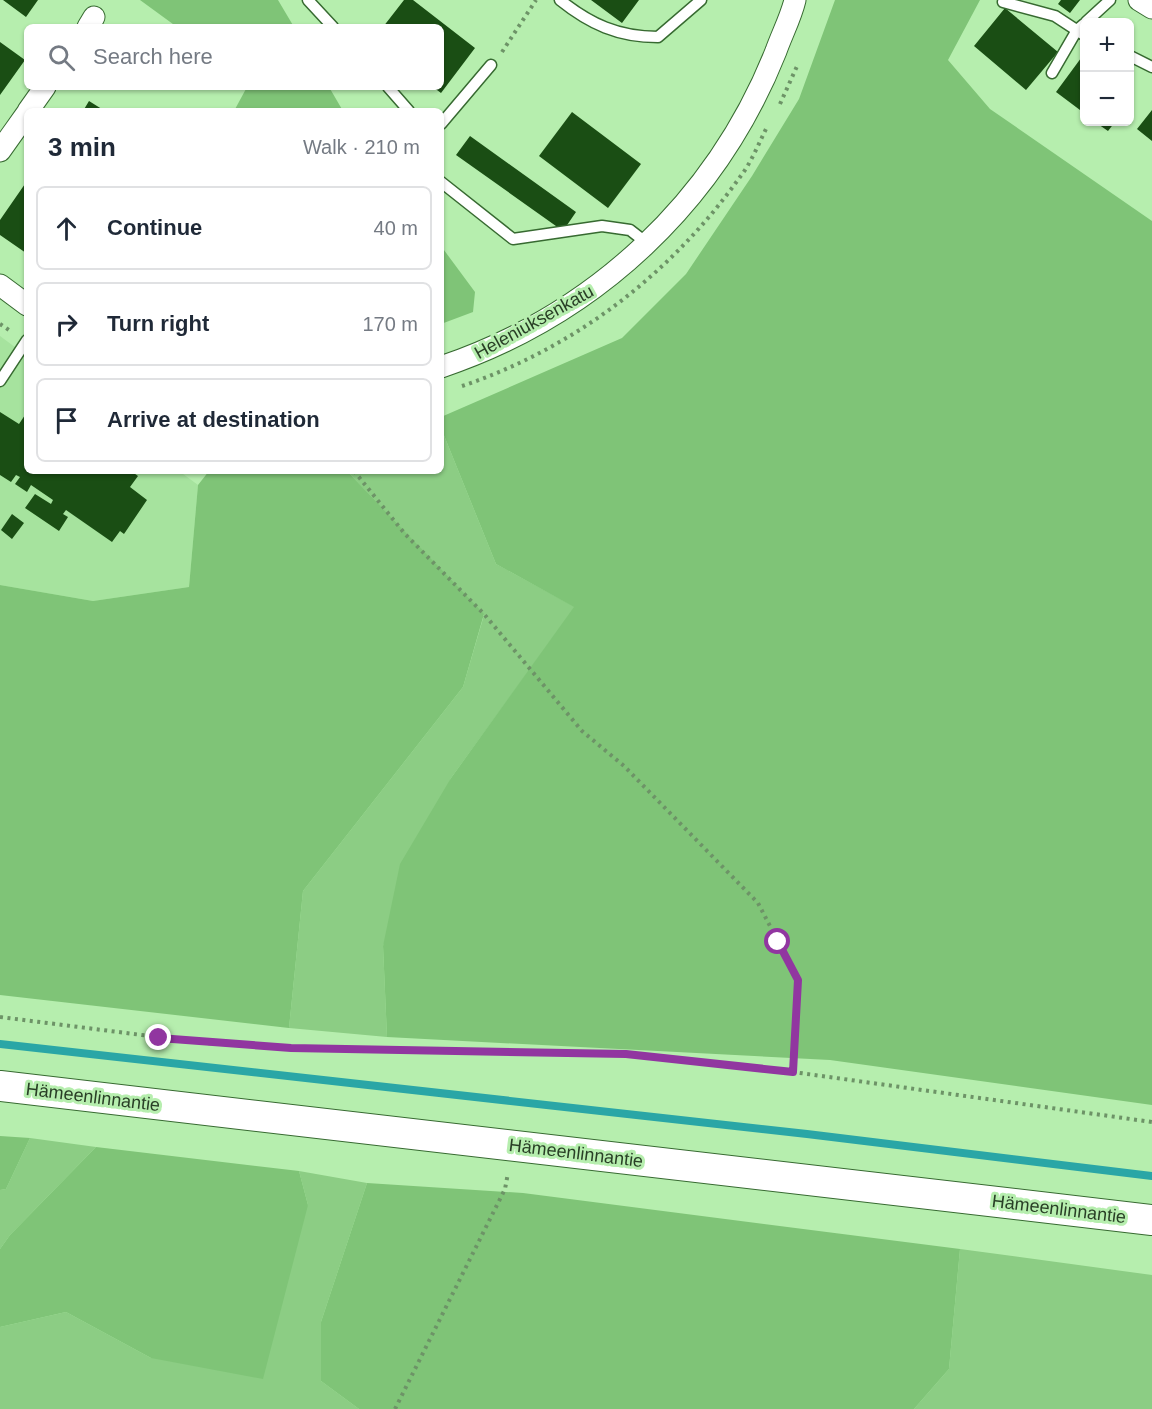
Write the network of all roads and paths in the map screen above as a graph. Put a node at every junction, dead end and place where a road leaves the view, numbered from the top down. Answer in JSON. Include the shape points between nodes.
{"nodes":[{"id":1,"x":308,"y":0,"type":"edge"},
{"id":2,"x":536,"y":0,"type":"edge"},
{"id":3,"x":560,"y":0,"type":"edge"},
{"id":4,"x":701,"y":0,"type":"edge"},
{"id":5,"x":795,"y":0,"type":"edge"},
{"id":6,"x":1110,"y":0,"type":"edge"},
{"id":7,"x":1139,"y":0,"type":"edge"},
{"id":8,"x":1004,"y":2,"type":"dead end"},
{"id":9,"x":1152,"y":8,"type":"edge"},
{"id":10,"x":1093,"y":18,"type":"edge"},
{"id":11,"x":330,"y":24,"type":"edge"},
{"id":12,"x":1080,"y":27,"type":"edge"},
{"id":13,"x":1080,"y":32,"type":"edge"},
{"id":14,"x":1134,"y":58,"type":"edge"},
{"id":15,"x":491,"y":65,"type":"joint"},
{"id":16,"x":1152,"y":67,"type":"edge"},
{"id":17,"x":1052,"y":73,"type":"dead end"},
{"id":18,"x":43,"y":90,"type":"edge"},
{"id":19,"x":391,"y":90,"type":"edge"},
{"id":20,"x":31,"y":108,"type":"edge"},
{"id":21,"x":406,"y":108,"type":"edge"},
{"id":22,"x":24,"y":118,"type":"edge"},
{"id":23,"x":444,"y":120,"type":"edge"},
{"id":24,"x":0,"y":151,"type":"edge"},
{"id":25,"x":444,"y":184,"type":"edge"},
{"id":26,"x":648,"y":244,"type":"junction"},
{"id":27,"x":0,"y":285,"type":"edge"},
{"id":28,"x":24,"y":303,"type":"edge"},
{"id":29,"x":24,"y":345,"type":"edge"},
{"id":30,"x":444,"y":367,"type":"edge"},
{"id":31,"x":0,"y":381,"type":"edge"},
{"id":32,"x":356,"y":474,"type":"edge"},
{"id":33,"x":0,"y":1017,"type":"edge"},
{"id":34,"x":793,"y":1072,"type":"junction"},
{"id":35,"x":0,"y":1086,"type":"edge"},
{"id":36,"x":1152,"y":1122,"type":"edge"},
{"id":37,"x":514,"y":1146,"type":"junction"},
{"id":38,"x":1152,"y":1220,"type":"edge"},
{"id":39,"x":395,"y":1409,"type":"edge"}],
"edges":[{"from":1,"to":11,"type":"lane"},
{"from":2,"to":15,"type":"path"},
{"from":3,"to":4,"type":"lane","via":[[582,17],[630,37],[658,37]]},
{"from":5,"to":26,"type":"street","name":"Heleniuksenkatu","via":[[744,122],[708,176]]},
{"from":6,"to":10,"type":"lane"},
{"from":7,"to":9,"type":"street"},
{"from":8,"to":12,"type":"lane"},
{"from":13,"to":17,"type":"lane"},
{"from":14,"to":16,"type":"lane"},
{"from":15,"to":23,"type":"lane"},
{"from":18,"to":20,"type":"street"},
{"from":19,"to":21,"type":"lane"},
{"from":22,"to":24,"type":"street"},
{"from":25,"to":26,"type":"lane","via":[[513,239],[602,226],[630,230]]},
{"from":26,"to":30,"type":"street","name":"Heleniuksenkatu","via":[[596,289],[561,311],[506,342]]},
{"from":27,"to":28,"type":"street"},
{"from":29,"to":31,"type":"lane"},
{"from":32,"to":34,"type":"path","via":[[405,534],[484,614],[582,731],[624,766],[758,903],[798,980]]},
{"from":33,"to":34,"type":"path","via":[[205,1043],[626,1054]]},
{"from":34,"to":36,"type":"path"},
{"from":35,"to":37,"type":"main road","name":"Hämeenlinnantie"},
{"from":37,"to":38,"type":"main road","name":"Hämeenlinnantie"},
{"from":37,"to":39,"type":"path","via":[[505,1189]]}]}
